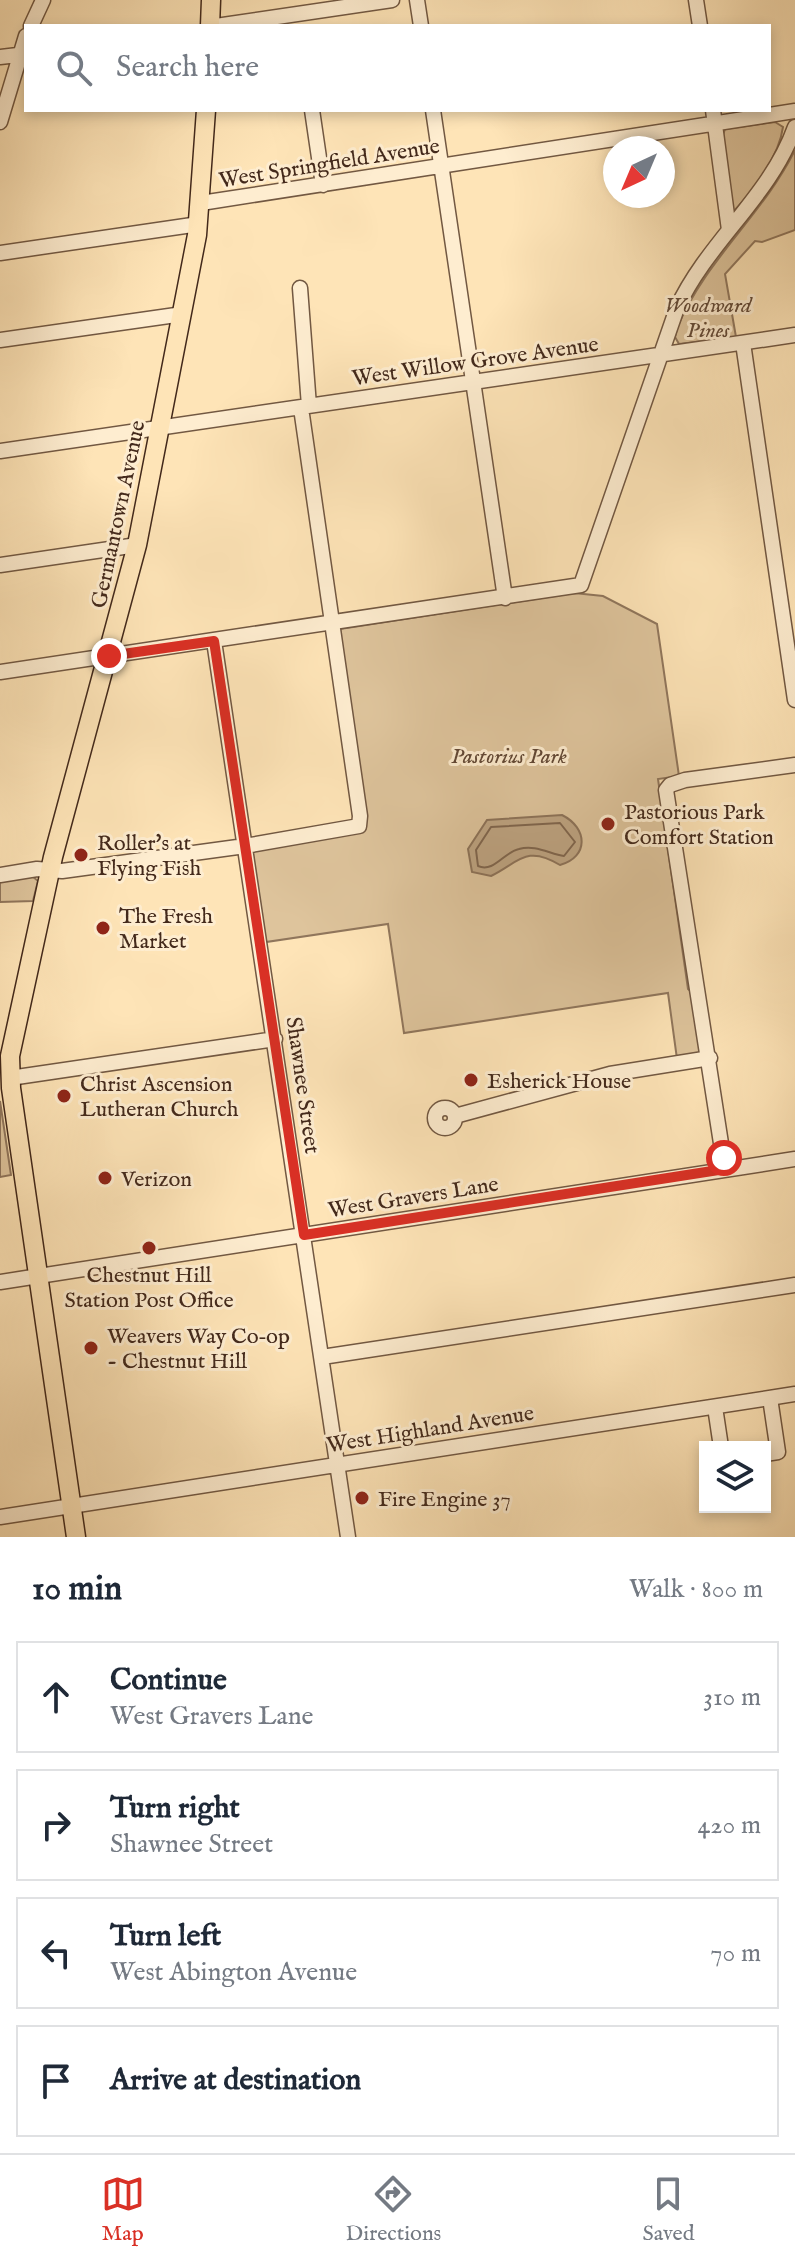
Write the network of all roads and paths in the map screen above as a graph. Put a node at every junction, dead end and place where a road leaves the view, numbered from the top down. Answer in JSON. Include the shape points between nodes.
{"nodes":[{"id":1,"x":43,"y":0,"type":"edge"},
{"id":2,"x":211,"y":0,"type":"edge"},
{"id":3,"x":392,"y":0,"type":"edge"},
{"id":4,"x":417,"y":0,"type":"edge"},
{"id":5,"x":696,"y":0,"type":"edge"},
{"id":6,"x":299,"y":20,"type":"edge"},
{"id":7,"x":32,"y":24,"type":"edge"},
{"id":8,"x":210,"y":24,"type":"edge"},
{"id":9,"x":244,"y":24,"type":"edge"},
{"id":10,"x":421,"y":24,"type":"edge"},
{"id":11,"x":700,"y":24,"type":"edge"},
{"id":12,"x":22,"y":54,"type":"edge"},
{"id":13,"x":0,"y":57,"type":"edge"},
{"id":14,"x":795,"y":111,"type":"edge"},
{"id":15,"x":206,"y":112,"type":"edge"},
{"id":16,"x":312,"y":112,"type":"edge"},
{"id":17,"x":433,"y":112,"type":"edge"},
{"id":18,"x":714,"y":116,"type":"edge"},
{"id":19,"x":0,"y":122,"type":"edge"},
{"id":20,"x":795,"y":127,"type":"edge"},
{"id":21,"x":441,"y":166,"type":"junction"},
{"id":22,"x":323,"y":185,"type":"junction"},
{"id":23,"x":201,"y":203,"type":"junction"},
{"id":24,"x":199,"y":224,"type":"junction"},
{"id":25,"x":729,"y":230,"type":"junction"},
{"id":26,"x":0,"y":253,"type":"edge"},
{"id":27,"x":300,"y":288,"type":"dead end"},
{"id":28,"x":183,"y":314,"type":"junction"},
{"id":29,"x":795,"y":335,"type":"edge"},
{"id":30,"x":0,"y":340,"type":"edge"},
{"id":31,"x":743,"y":343,"type":"junction"},
{"id":32,"x":658,"y":356,"type":"junction"},
{"id":33,"x":473,"y":383,"type":"junction"},
{"id":34,"x":305,"y":407,"type":"junction"},
{"id":35,"x":160,"y":428,"type":"junction"},
{"id":36,"x":0,"y":451,"type":"edge"},
{"id":37,"x":137,"y":545,"type":"junction"},
{"id":38,"x":0,"y":565,"type":"edge"},
{"id":39,"x":505,"y":598,"type":"junction"},
{"id":40,"x":332,"y":624,"type":"junction"},
{"id":41,"x":214,"y":641,"type":"junction"},
{"id":42,"x":109,"y":656,"type":"junction"},
{"id":43,"x":0,"y":672,"type":"edge"},
{"id":44,"x":795,"y":700,"type":"edge"},
{"id":45,"x":795,"y":765,"type":"edge"},
{"id":46,"x":245,"y":846,"type":"junction"},
{"id":47,"x":50,"y":870,"type":"junction"},
{"id":48,"x":0,"y":875,"type":"edge"},
{"id":49,"x":275,"y":1039,"type":"junction"},
{"id":50,"x":6,"y":1048,"type":"edge"},
{"id":51,"x":710,"y":1058,"type":"junction"},
{"id":52,"x":10,"y":1078,"type":"junction"},
{"id":53,"x":455,"y":1116,"type":"dead end"},
{"id":54,"x":795,"y":1159,"type":"edge"},
{"id":55,"x":725,"y":1169,"type":"junction"},
{"id":56,"x":304,"y":1235,"type":"junction"},
{"id":57,"x":38,"y":1277,"type":"junction"},
{"id":58,"x":0,"y":1282,"type":"edge"},
{"id":59,"x":795,"y":1285,"type":"edge"},
{"id":60,"x":322,"y":1357,"type":"junction"},
{"id":61,"x":795,"y":1394,"type":"edge"},
{"id":62,"x":770,"y":1398,"type":"junction"},
{"id":63,"x":715,"y":1407,"type":"junction"},
{"id":64,"x":720,"y":1441,"type":"edge"},
{"id":65,"x":771,"y":1453,"type":"edge"},
{"id":66,"x":337,"y":1465,"type":"junction"},
{"id":67,"x":71,"y":1506,"type":"junction"},
{"id":68,"x":0,"y":1517,"type":"edge"},
{"id":69,"x":76,"y":1537,"type":"edge"},
{"id":70,"x":348,"y":1537,"type":"edge"}],
"edges":[{"from":1,"to":7,"type":"street"},
{"from":2,"to":8,"type":"main road"},
{"from":3,"to":6,"type":"street"},
{"from":4,"to":10,"type":"street"},
{"from":5,"to":11,"type":"street"},
{"from":6,"to":9,"type":"street"},
{"from":12,"to":13,"type":"street"},
{"from":12,"to":19,"type":"street"},
{"from":14,"to":18,"type":"street","name":"West Springfield Avenue"},
{"from":15,"to":23,"type":"main road","name":"Germantown Avenue"},
{"from":16,"to":22,"type":"street"},
{"from":17,"to":21,"type":"street"},
{"from":18,"to":21,"type":"street","name":"West Springfield Avenue"},
{"from":18,"to":25,"type":"street"},
{"from":20,"to":25,"type":"street","via":[[771,178]]},
{"from":21,"to":22,"type":"street","name":"West Springfield Avenue"},
{"from":21,"to":33,"type":"street"},
{"from":22,"to":23,"type":"street","name":"West Springfield Avenue"},
{"from":23,"to":24,"type":"main road","name":"Germantown Avenue"},
{"from":24,"to":26,"type":"street"},
{"from":24,"to":28,"type":"main road","name":"Germantown Avenue"},
{"from":25,"to":32,"type":"street","via":[[684,293]]},
{"from":27,"to":34,"type":"street"},
{"from":28,"to":30,"type":"street"},
{"from":28,"to":35,"type":"main road","name":"Germantown Avenue"},
{"from":29,"to":31,"type":"street","name":"West Willow Grove Avenue"},
{"from":31,"to":32,"type":"street","name":"West Willow Grove Avenue"},
{"from":31,"to":44,"type":"street"},
{"from":32,"to":33,"type":"street","name":"West Willow Grove Avenue"},
{"from":32,"to":39,"type":"street","via":[[581,585]]},
{"from":33,"to":34,"type":"street","name":"West Willow Grove Avenue"},
{"from":33,"to":39,"type":"street"},
{"from":34,"to":35,"type":"street","name":"West Willow Grove Avenue"},
{"from":34,"to":40,"type":"street"},
{"from":35,"to":36,"type":"street","name":"West Willow Grove Avenue"},
{"from":35,"to":37,"type":"main road","name":"Germantown Avenue"},
{"from":37,"to":38,"type":"street"},
{"from":37,"to":42,"type":"main road","name":"Germantown Avenue"},
{"from":39,"to":40,"type":"street"},
{"from":40,"to":41,"type":"street"},
{"from":40,"to":46,"type":"street","via":[[359,826]]},
{"from":41,"to":42,"type":"street"},
{"from":41,"to":46,"type":"street","name":"Shawnee Street"},
{"from":42,"to":43,"type":"street"},
{"from":42,"to":47,"type":"main road","name":"Germantown Avenue"},
{"from":45,"to":51,"type":"street","via":[[667,787]]},
{"from":46,"to":47,"type":"street"},
{"from":46,"to":49,"type":"street","name":"Shawnee Street"},
{"from":47,"to":48,"type":"street"},
{"from":47,"to":50,"type":"main road","name":"Germantown Avenue"},
{"from":49,"to":52,"type":"street"},
{"from":49,"to":56,"type":"street","name":"Shawnee Street"},
{"from":50,"to":52,"type":"main road","name":"Germantown Avenue"},
{"from":51,"to":53,"type":"street","via":[[610,1074]]},
{"from":51,"to":55,"type":"street"},
{"from":52,"to":57,"type":"main road","name":"Germantown Avenue"},
{"from":54,"to":55,"type":"street","name":"West Gravers Lane"},
{"from":55,"to":56,"type":"street","name":"West Gravers Lane"},
{"from":56,"to":57,"type":"street","name":"West Gravers Lane"},
{"from":56,"to":60,"type":"street","name":"Shawnee Street"},
{"from":57,"to":58,"type":"street","name":"West Gravers Lane"},
{"from":57,"to":67,"type":"main road","name":"Germantown Avenue"},
{"from":59,"to":60,"type":"street"},
{"from":60,"to":66,"type":"street","name":"Shawnee Street"},
{"from":61,"to":62,"type":"street","name":"West Highland Avenue"},
{"from":62,"to":63,"type":"street","name":"West Highland Avenue"},
{"from":62,"to":65,"type":"street","via":[[778,1452]]},
{"from":63,"to":64,"type":"street"},
{"from":63,"to":66,"type":"street","name":"West Highland Avenue"},
{"from":66,"to":67,"type":"street","name":"West Highland Avenue"},
{"from":66,"to":70,"type":"street","name":"Shawnee Street"},
{"from":67,"to":68,"type":"street","name":"West Highland Avenue"},
{"from":67,"to":69,"type":"main road","name":"Germantown Avenue"}]}
